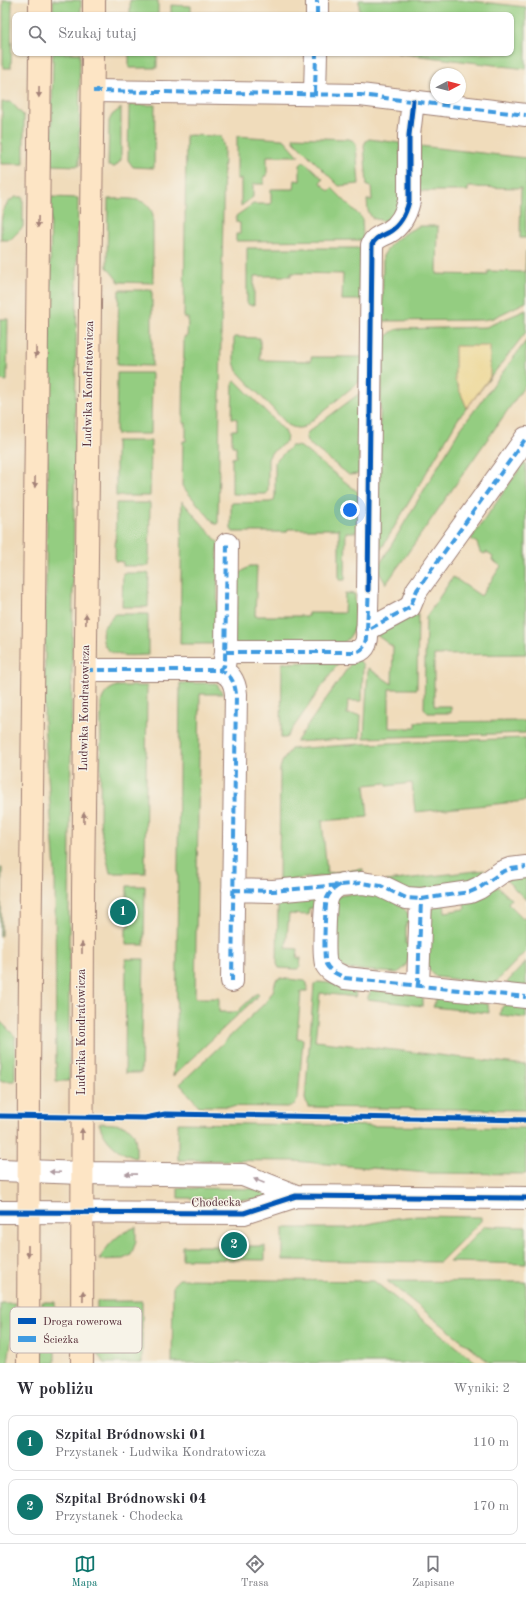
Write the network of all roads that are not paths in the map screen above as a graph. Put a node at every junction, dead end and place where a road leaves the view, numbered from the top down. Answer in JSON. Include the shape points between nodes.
{"nodes":[{"id":1,"x":40,"y":0,"type":"edge"},
{"id":2,"x":94,"y":0,"type":"edge"},
{"id":3,"x":317,"y":0,"type":"edge"},
{"id":4,"x":40,"y":12,"type":"edge"},
{"id":5,"x":94,"y":12,"type":"edge"},
{"id":6,"x":317,"y":12,"type":"edge"},
{"id":7,"x":40,"y":56,"type":"edge"},
{"id":8,"x":93,"y":56,"type":"edge"},
{"id":9,"x":316,"y":56,"type":"edge"},
{"id":10,"x":93,"y":91,"type":"junction"},
{"id":11,"x":315,"y":94,"type":"junction"},
{"id":12,"x":413,"y":101,"type":"junction"},
{"id":13,"x":526,"y":115,"type":"edge"},
{"id":14,"x":526,"y":438,"type":"edge"},
{"id":15,"x":227,"y":544,"type":"dead end"},
{"id":16,"x":368,"y":590,"type":"joint"},
{"id":17,"x":417,"y":590,"type":"joint"},
{"id":18,"x":368,"y":630,"type":"junction"},
{"id":19,"x":222,"y":661,"type":"junction"},
{"id":20,"x":86,"y":670,"type":"junction"},
{"id":21,"x":526,"y":867,"type":"edge"},
{"id":22,"x":342,"y":884,"type":"junction"},
{"id":23,"x":233,"y":890,"type":"junction"},
{"id":24,"x":421,"y":899,"type":"junction"},
{"id":25,"x":232,"y":981,"type":"dead end"},
{"id":26,"x":418,"y":985,"type":"junction"},
{"id":27,"x":526,"y":997,"type":"edge"},
{"id":28,"x":0,"y":1170,"type":"edge"},
{"id":29,"x":28,"y":1171,"type":"junction"},
{"id":30,"x":82,"y":1174,"type":"junction"},
{"id":31,"x":296,"y":1196,"type":"junction"},
{"id":32,"x":526,"y":1198,"type":"edge"},
{"id":33,"x":0,"y":1212,"type":"edge"},
{"id":34,"x":28,"y":1212,"type":"junction"},
{"id":35,"x":83,"y":1212,"type":"junction"},
{"id":36,"x":28,"y":1307,"type":"edge"},
{"id":37,"x":82,"y":1307,"type":"edge"},
{"id":38,"x":82,"y":1353,"type":"edge"},
{"id":39,"x":82,"y":1363,"type":"edge"}],
"edges":[{"from":1,"to":4,"type":"main road"},
{"from":2,"to":5,"type":"main road"},
{"from":3,"to":6,"type":"street"},
{"from":7,"to":29,"type":"main road","one_way":true},
{"from":8,"to":10,"type":"main road","name":"Ludwika Kondratowicza"},
{"from":9,"to":11,"type":"street"},
{"from":10,"to":11,"type":"street"},
{"from":20,"to":10,"type":"main road","name":"Ludwika Kondratowicza","one_way":true},
{"from":11,"to":12,"type":"street","via":[[366,95]]},
{"from":12,"to":13,"type":"street"},
{"from":12,"to":16,"type":"street","via":[[409,135],[407,209],[396,227],[376,239],[372,245]]},
{"from":14,"to":17,"type":"street"},
{"from":15,"to":19,"type":"street"},
{"from":16,"to":18,"type":"street"},
{"from":17,"to":18,"type":"street","via":[[409,608]]},
{"from":18,"to":19,"type":"street","via":[[365,646],[356,652]]},
{"from":19,"to":20,"type":"street"},
{"from":19,"to":23,"type":"street","via":[[224,672],[235,684],[236,694]]},
{"from":30,"to":20,"type":"main road","name":"Ludwika Kondratowicza","one_way":true},
{"from":21,"to":24,"type":"street","via":[[502,872],[470,892]]},
{"from":22,"to":23,"type":"street","via":[[273,891]]},
{"from":22,"to":24,"type":"street","via":[[375,884],[406,898]]},
{"from":22,"to":26,"type":"street","via":[[332,891],[326,904],[324,959],[329,968],[346,978]]},
{"from":23,"to":25,"type":"street"},
{"from":24,"to":26,"type":"street"},
{"from":26,"to":27,"type":"street"},
{"from":28,"to":29,"type":"street","name":"Chodecka"},
{"from":30,"to":29,"type":"street","name":"Chodecka","one_way":true},
{"from":29,"to":34,"type":"main road"},
{"from":31,"to":30,"type":"street","name":"Chodecka","one_way":true,"via":[[243,1175]]},
{"from":30,"to":35,"type":"main road","name":"Ludwika Kondratowicza"},
{"from":31,"to":32,"type":"street","name":"Chodecka"},
{"from":31,"to":35,"type":"street","name":"Chodecka","via":[[244,1214]]},
{"from":33,"to":34,"type":"street","name":"Chodecka"},
{"from":34,"to":35,"type":"street","name":"Chodecka"},
{"from":34,"to":36,"type":"main road","one_way":true},
{"from":37,"to":35,"type":"main road","name":"Ludwika Kondratowicza","one_way":true},
{"from":39,"to":38,"type":"main road","name":"Ludwika Kondratowicza","one_way":true}]}
